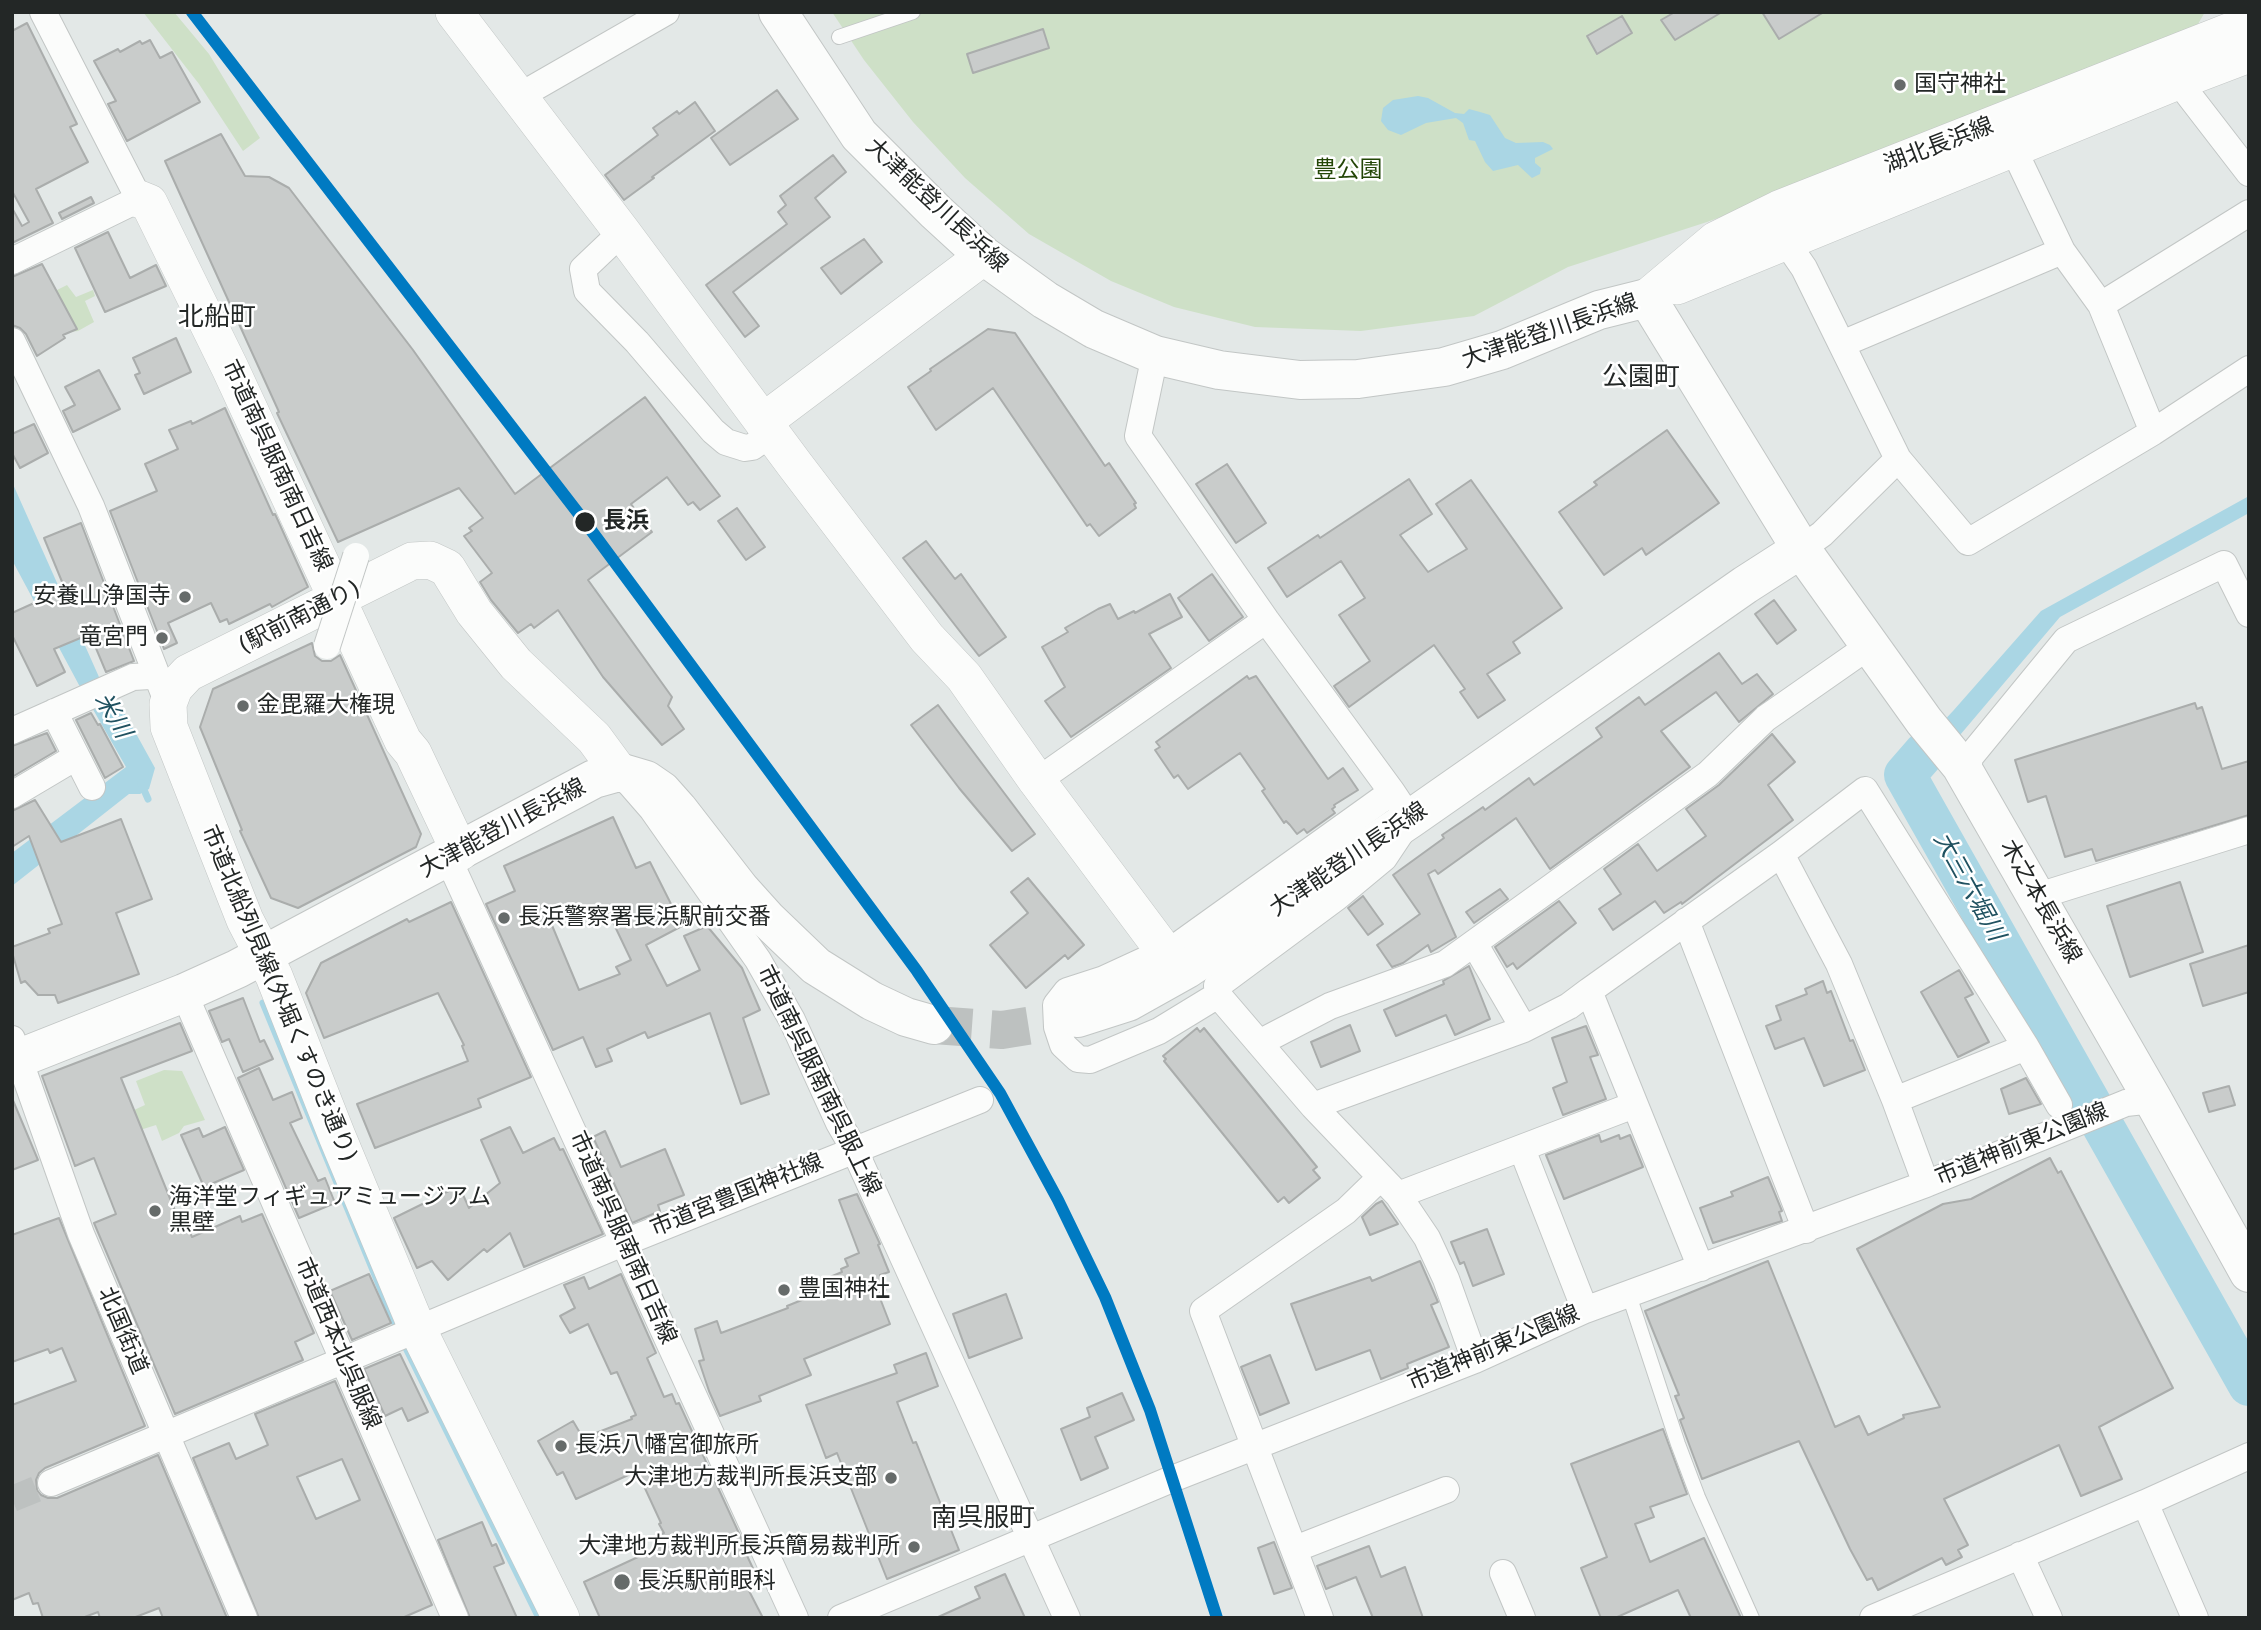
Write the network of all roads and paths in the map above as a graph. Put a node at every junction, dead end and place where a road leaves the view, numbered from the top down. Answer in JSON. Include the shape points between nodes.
{"nodes":[{"id":1,"x":43,"y":12,"type":"edge"},
{"id":2,"x":454,"y":12,"type":"edge"},
{"id":3,"x":666,"y":12,"type":"edge"},
{"id":4,"x":778,"y":12,"type":"edge"},
{"id":5,"x":913,"y":12,"type":"edge"},
{"id":6,"x":2249,"y":24,"type":"edge"},
{"id":7,"x":839,"y":37,"type":"dead end"},
{"id":8,"x":2249,"y":54,"type":"edge"},
{"id":9,"x":2178,"y":80,"type":"junction"},
{"id":10,"x":518,"y":97,"type":"junction"},
{"id":11,"x":2013,"y":148,"type":"junction"},
{"id":12,"x":2249,"y":173,"type":"edge"},
{"id":13,"x":139,"y":199,"type":"junction"},
{"id":14,"x":2249,"y":213,"type":"edge"},
{"id":15,"x":622,"y":232,"type":"junction"},
{"id":16,"x":1786,"y":242,"type":"junction"},
{"id":17,"x":2063,"y":251,"type":"junction"},
{"id":18,"x":984,"y":256,"type":"junction"},
{"id":19,"x":12,"y":261,"type":"edge"},
{"id":20,"x":1647,"y":298,"type":"junction"},
{"id":21,"x":2101,"y":305,"type":"junction"},
{"id":22,"x":12,"y":341,"type":"edge"},
{"id":23,"x":1842,"y":344,"type":"junction"},
{"id":24,"x":1154,"y":355,"type":"junction"},
{"id":25,"x":2249,"y":369,"type":"edge"},
{"id":26,"x":768,"y":428,"type":"junction"},
{"id":27,"x":2153,"y":432,"type":"junction"},
{"id":28,"x":1898,"y":459,"type":"junction"},
{"id":29,"x":1801,"y":550,"type":"junction"},
{"id":30,"x":356,"y":556,"type":"dead end"},
{"id":31,"x":412,"y":561,"type":"joint"},
{"id":32,"x":337,"y":598,"type":"junction"},
{"id":33,"x":2249,"y":614,"type":"edge"},
{"id":34,"x":1266,"y":620,"type":"junction"},
{"id":35,"x":327,"y":646,"type":"dead end"},
{"id":36,"x":1869,"y":646,"type":"junction"},
{"id":37,"x":172,"y":686,"type":"junction"},
{"id":38,"x":54,"y":712,"type":"junction"},
{"id":39,"x":12,"y":731,"type":"edge"},
{"id":40,"x":76,"y":757,"type":"junction"},
{"id":41,"x":1964,"y":770,"type":"junction"},
{"id":42,"x":619,"y":772,"type":"junction"},
{"id":43,"x":1037,"y":781,"type":"junction"},
{"id":44,"x":92,"y":788,"type":"dead end"},
{"id":45,"x":12,"y":795,"type":"edge"},
{"id":46,"x":1401,"y":806,"type":"junction"},
{"id":47,"x":2249,"y":830,"type":"edge"},
{"id":48,"x":1782,"y":854,"type":"junction"},
{"id":49,"x":454,"y":855,"type":"junction"},
{"id":50,"x":2041,"y":903,"type":"junction"},
{"id":51,"x":1686,"y":921,"type":"junction"},
{"id":52,"x":1474,"y":943,"type":"junction"},
{"id":53,"x":1164,"y":951,"type":"junction"},
{"id":54,"x":264,"y":955,"type":"junction"},
{"id":55,"x":1589,"y":991,"type":"junction"},
{"id":56,"x":184,"y":993,"type":"junction"},
{"id":57,"x":1218,"y":995,"type":"junction"},
{"id":58,"x":1079,"y":1018,"type":"tunnel mouth"},
{"id":59,"x":934,"y":1026,"type":"tunnel mouth"},
{"id":60,"x":1524,"y":1029,"type":"junction"},
{"id":61,"x":1259,"y":1043,"type":"junction"},
{"id":62,"x":2026,"y":1047,"type":"junction"},
{"id":63,"x":14,"y":1053,"type":"edge"},
{"id":64,"x":980,"y":1100,"type":"dead end"},
{"id":65,"x":1895,"y":1100,"type":"junction"},
{"id":66,"x":2154,"y":1100,"type":"junction"},
{"id":67,"x":1633,"y":1105,"type":"junction"},
{"id":68,"x":2059,"y":1105,"type":"dead end"},
{"id":69,"x":1313,"y":1106,"type":"junction"},
{"id":70,"x":854,"y":1149,"type":"junction"},
{"id":71,"x":1521,"y":1149,"type":"junction"},
{"id":72,"x":1926,"y":1184,"type":"junction"},
{"id":73,"x":1389,"y":1186,"type":"junction"},
{"id":74,"x":1806,"y":1230,"type":"junction"},
{"id":75,"x":624,"y":1243,"type":"junction"},
{"id":76,"x":1701,"y":1268,"type":"junction"},
{"id":77,"x":2249,"y":1273,"type":"edge"},
{"id":78,"x":1629,"y":1295,"type":"junction"},
{"id":79,"x":1585,"y":1310,"type":"junction"},
{"id":80,"x":406,"y":1333,"type":"junction"},
{"id":81,"x":344,"y":1360,"type":"junction"},
{"id":82,"x":1475,"y":1360,"type":"junction"},
{"id":83,"x":167,"y":1436,"type":"junction"},
{"id":84,"x":1256,"y":1447,"type":"junction"},
{"id":85,"x":2249,"y":1457,"type":"edge"},
{"id":86,"x":51,"y":1483,"type":"tunnel mouth"},
{"id":87,"x":1446,"y":1490,"type":"dead end"},
{"id":88,"x":2145,"y":1503,"type":"junction"},
{"id":89,"x":1030,"y":1537,"type":"junction"},
{"id":90,"x":1295,"y":1549,"type":"junction"},
{"id":91,"x":2020,"y":1555,"type":"junction"},
{"id":92,"x":1503,"y":1573,"type":"dead end"},
{"id":93,"x":244,"y":1618,"type":"edge"},
{"id":94,"x":455,"y":1618,"type":"edge"},
{"id":95,"x":561,"y":1618,"type":"edge"},
{"id":96,"x":795,"y":1618,"type":"edge"},
{"id":97,"x":841,"y":1618,"type":"edge"},
{"id":98,"x":1067,"y":1618,"type":"edge"},
{"id":99,"x":1321,"y":1618,"type":"edge"},
{"id":100,"x":1522,"y":1618,"type":"edge"},
{"id":101,"x":1752,"y":1618,"type":"edge"},
{"id":102,"x":1873,"y":1618,"type":"edge"},
{"id":103,"x":2049,"y":1618,"type":"edge"},
{"id":104,"x":2195,"y":1618,"type":"edge"}],
"edges":[{"from":1,"to":13,"type":"street","name":"市道南呉服南南日吉線"},
{"from":2,"to":10,"type":"street"},
{"from":3,"to":10,"type":"street"},
{"from":4,"to":18,"type":"main road","name":"大津能登川長浜線","via":[[859,135]]},
{"from":5,"to":7,"type":"lane"},
{"from":6,"to":20,"type":"street","name":"湖北長浜線","via":[[1779,209],[1716,240]]},
{"from":8,"to":9,"type":"street","name":"湖北長浜線"},
{"from":9,"to":11,"type":"street","name":"湖北長浜線"},
{"from":9,"to":12,"type":"street"},
{"from":10,"to":15,"type":"street"},
{"from":11,"to":16,"type":"street","name":"湖北長浜線"},
{"from":11,"to":17,"type":"street"},
{"from":13,"to":19,"type":"street"},
{"from":13,"to":32,"type":"street","name":"市道南呉服南南日吉線","via":[[149,203]]},
{"from":14,"to":21,"type":"street"},
{"from":15,"to":26,"type":"street"},
{"from":15,"to":26,"type":"street","via":[[583,268],[587,290],[726,442],[752,447]]},
{"from":16,"to":20,"type":"street","name":"湖北長浜線"},
{"from":16,"to":23,"type":"street"},
{"from":17,"to":21,"type":"street"},
{"from":17,"to":23,"type":"street"},
{"from":18,"to":24,"type":"main road","name":"大津能登川長浜線","via":[[1094,329]]},
{"from":18,"to":26,"type":"street"},
{"from":20,"to":24,"type":"main road","name":"大津能登川長浜線","via":[[1599,310],[1502,350],[1444,367],[1358,379],[1300,380],[1232,372]]},
{"from":20,"to":29,"type":"main road","name":"大津能登川長浜線"},
{"from":21,"to":27,"type":"street"},
{"from":22,"to":37,"type":"street"},
{"from":23,"to":28,"type":"street"},
{"from":24,"to":34,"type":"street","via":[[1138,436]]},
{"from":25,"to":27,"type":"street"},
{"from":26,"to":43,"type":"street","via":[[928,639],[960,671]]},
{"from":27,"to":28,"type":"street","via":[[1968,542]]},
{"from":28,"to":29,"type":"street"},
{"from":29,"to":36,"type":"main road","name":"木之本長浜線"},
{"from":29,"to":46,"type":"main road","name":"大津能登川長浜線"},
{"from":30,"to":35,"type":"street","bridge":true},
{"from":31,"to":32,"type":"street","name":"(駅前南通り)"},
{"from":31,"to":42,"type":"street","name":"市道南呉服南南呉服上線","via":[[430,560],[447,568],[474,612],[516,664],[594,738]]},
{"from":32,"to":37,"type":"street","name":"(駅前南通り)"},
{"from":32,"to":49,"type":"street","name":"市道南呉服南南日吉線","via":[[403,741],[413,753]]},
{"from":33,"to":41,"type":"street","via":[[2224,565],[2066,640]]},
{"from":34,"to":43,"type":"street"},
{"from":34,"to":46,"type":"street"},
{"from":36,"to":41,"type":"main road","name":"木之本長浜線"},
{"from":36,"to":52,"type":"street","via":[[1766,718],[1708,774]]},
{"from":37,"to":38,"type":"street","via":[[139,675]]},
{"from":37,"to":54,"type":"street","name":"市道北船列見線(外堀くすのき通り)","via":[[167,715],[171,732],[245,920]]},
{"from":38,"to":39,"type":"street"},
{"from":38,"to":40,"type":"street"},
{"from":40,"to":44,"type":"street"},
{"from":40,"to":45,"type":"street"},
{"from":41,"to":50,"type":"main road","name":"木之本長浜線"},
{"from":42,"to":49,"type":"main road","name":"大津能登川長浜線","via":[[594,779]]},
{"from":42,"to":59,"type":"main road","via":[[646,780],[662,791],[749,899],[816,966],[872,1000]]},
{"from":42,"to":70,"type":"street","name":"市道南呉服南南呉服上線","via":[[652,809],[758,960]]},
{"from":43,"to":53,"type":"street"},
{"from":46,"to":53,"type":"street"},
{"from":46,"to":57,"type":"street","via":[[1384,858],[1217,985]]},
{"from":46,"to":58,"type":"main road","name":"大津能登川長浜線","via":[[1187,969],[1128,1002]]},
{"from":47,"to":50,"type":"street","via":[[2051,892]]},
{"from":48,"to":51,"type":"street"},
{"from":48,"to":62,"type":"street","via":[[1865,790]]},
{"from":48,"to":65,"type":"street","via":[[1839,964]]},
{"from":49,"to":54,"type":"main road","name":"大津能登川長浜線"},
{"from":49,"to":75,"type":"street","name":"市道南呉服南南日吉線"},
{"from":50,"to":66,"type":"main road","name":"木之本長浜線"},
{"from":51,"to":55,"type":"street"},
{"from":51,"to":74,"type":"street"},
{"from":52,"to":60,"type":"street"},
{"from":52,"to":61,"type":"street","via":[[1445,964],[1330,1006]]},
{"from":53,"to":57,"type":"street","via":[[1067,991],[1056,1005],[1057,1027],[1063,1045],[1077,1059],[1090,1060],[1159,1031]]},
{"from":54,"to":56,"type":"main road","name":"大津能登川長浜線"},
{"from":54,"to":80,"type":"street","name":"市道北船列見線(外堀くすのき通り)","via":[[337,1136]]},
{"from":55,"to":60,"type":"street"},
{"from":55,"to":67,"type":"street"},
{"from":56,"to":63,"type":"main road","name":"大津能登川長浜線"},
{"from":56,"to":81,"type":"street","name":"市道西本北呉服線"},
{"from":57,"to":61,"type":"street"},
{"from":60,"to":69,"type":"street"},
{"from":61,"to":69,"type":"street"},
{"from":62,"to":65,"type":"street"},
{"from":62,"to":68,"type":"street"},
{"from":63,"to":83,"type":"street","name":"北国街道","via":[[81,1234]]},
{"from":64,"to":70,"type":"street","name":"市道宮豊国神社線"},
{"from":65,"to":72,"type":"street"},
{"from":66,"to":72,"type":"street","name":"市道神前東公園線","via":[[2126,1103]]},
{"from":66,"to":77,"type":"main road","name":"木之本長浜線"},
{"from":67,"to":71,"type":"street"},
{"from":67,"to":76,"type":"street"},
{"from":69,"to":73,"type":"street"},
{"from":70,"to":75,"type":"street","name":"市道宮豊国神社線"},
{"from":70,"to":89,"type":"street","name":"市道南呉服南南呉服上線"},
{"from":71,"to":73,"type":"street"},
{"from":71,"to":79,"type":"street"},
{"from":72,"to":74,"type":"street","name":"市道神前東公園線"},
{"from":73,"to":82,"type":"street","via":[[1427,1238]]},
{"from":73,"to":84,"type":"street","via":[[1203,1311]]},
{"from":74,"to":76,"type":"street","name":"市道神前東公園線"},
{"from":75,"to":80,"type":"street","name":"市道宮豊国神社線"},
{"from":75,"to":96,"type":"street","name":"市道南呉服南南日吉線"},
{"from":76,"to":78,"type":"street","name":"市道神前東公園線"},
{"from":78,"to":79,"type":"street","name":"市道神前東公園線"},
{"from":78,"to":101,"type":"lane","via":[[1678,1444]]},
{"from":79,"to":82,"type":"street","name":"市道神前東公園線"},
{"from":80,"to":81,"type":"street","name":"市道宮豊国神社線"},
{"from":80,"to":95,"type":"street","name":"市道北船列見線(外堀くすのき通り)"},
{"from":81,"to":83,"type":"street","name":"市道宮豊国神社線"},
{"from":81,"to":94,"type":"street","name":"市道西本北呉服線"},
{"from":82,"to":84,"type":"street","name":"市道神前東公園線"},
{"from":83,"to":86,"type":"street","name":"市道宮豊国神社線"},
{"from":83,"to":93,"type":"street","name":"北国街道"},
{"from":84,"to":89,"type":"street","name":"市道神前東公園線"},
{"from":84,"to":90,"type":"street"},
{"from":85,"to":88,"type":"street"},
{"from":87,"to":90,"type":"street"},
{"from":88,"to":91,"type":"street"},
{"from":88,"to":104,"type":"street"},
{"from":89,"to":97,"type":"street","name":"市道神前東公園線"},
{"from":89,"to":98,"type":"street","name":"市道南呉服南南呉服上線"},
{"from":90,"to":99,"type":"street"},
{"from":91,"to":102,"type":"street"},
{"from":91,"to":103,"type":"street"},
{"from":92,"to":100,"type":"street"}]}
